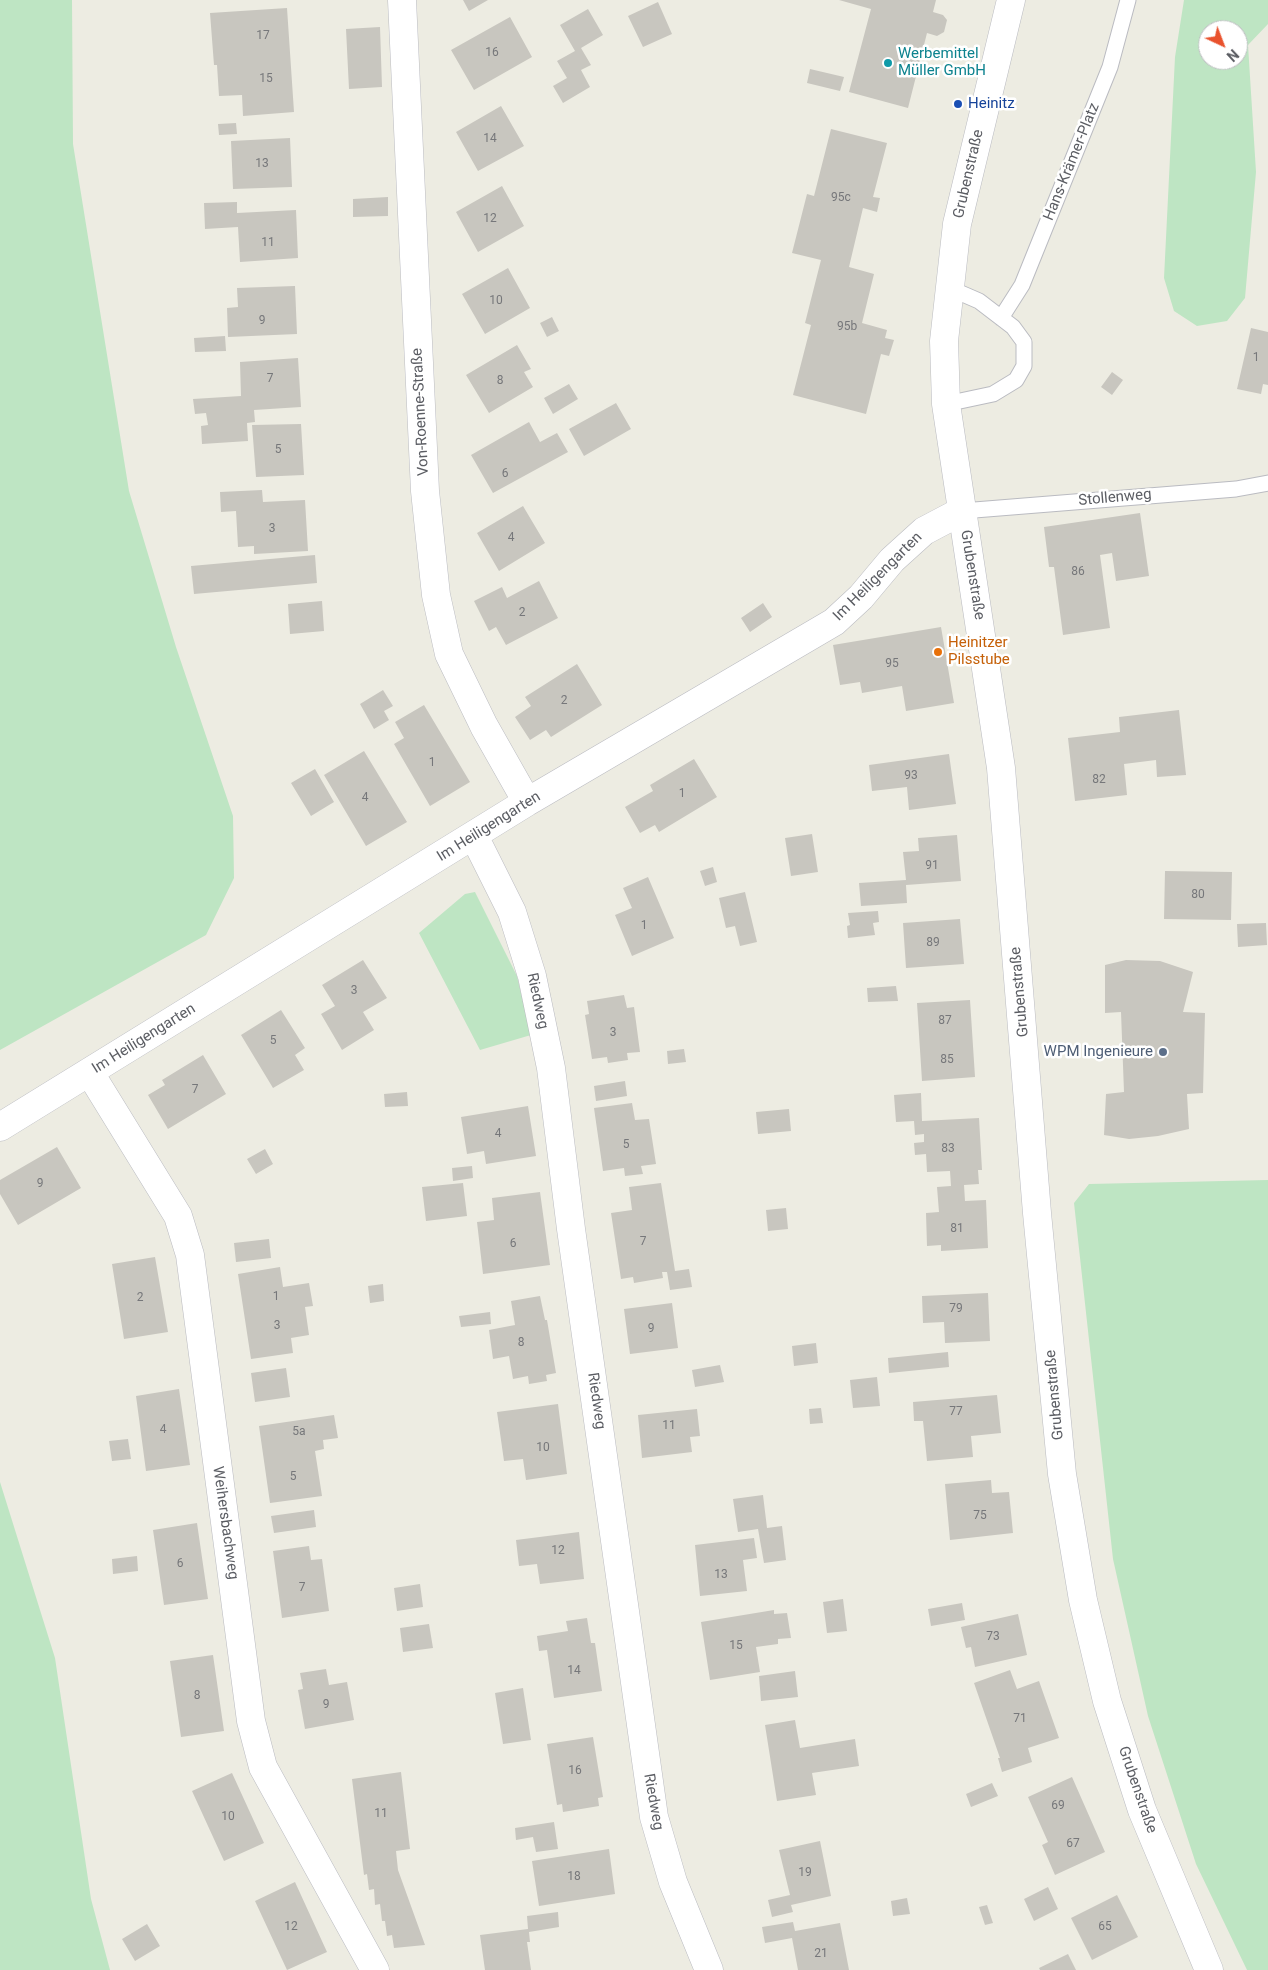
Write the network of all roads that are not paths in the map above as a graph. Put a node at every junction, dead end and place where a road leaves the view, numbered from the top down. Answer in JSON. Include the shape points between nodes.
{"nodes":[{"id":1,"x":402,"y":0,"type":"edge"},
{"id":2,"x":1011,"y":0,"type":"edge"},
{"id":3,"x":1128,"y":0,"type":"edge"},
{"id":4,"x":949,"y":288,"type":"junction"},
{"id":5,"x":1001,"y":318,"type":"junction"},
{"id":6,"x":946,"y":404,"type":"junction"},
{"id":7,"x":1268,"y":483,"type":"edge"},
{"id":8,"x":962,"y":511,"type":"junction"},
{"id":9,"x":527,"y":802,"type":"junction"},
{"id":10,"x":474,"y":836,"type":"junction"},
{"id":11,"x":90,"y":1073,"type":"junction"},
{"id":12,"x":0,"y":1127,"type":"edge"},
{"id":13,"x":375,"y":1970,"type":"edge"},
{"id":14,"x":709,"y":1970,"type":"edge"},
{"id":15,"x":1209,"y":1970,"type":"edge"}],
"edges":[{"from":1,"to":9,"type":"street","name":"Von-Roenne-Straße","via":[[425,491],[436,595],[449,654],[484,726]]},
{"from":2,"to":4,"type":"street","name":"Grubenstraße","via":[[957,224]]},
{"from":3,"to":5,"type":"lane","name":"Hans-Krämer-Platz","via":[[1099,95],[1022,285]]},
{"from":4,"to":5,"type":"lane","via":[[979,302]]},
{"from":4,"to":6,"type":"street","name":"Grubenstraße","via":[[944,341]]},
{"from":5,"to":6,"type":"lane","via":[[1024,342],[1024,366],[1016,380],[993,394]]},
{"from":6,"to":8,"type":"street","name":"Grubenstraße"},
{"from":7,"to":8,"type":"lane","name":"Stollenweg","via":[[1236,489]]},
{"from":8,"to":9,"type":"street","name":"Im Heiligengarten","via":[[924,531],[834,622]]},
{"from":8,"to":15,"type":"street","name":"Grubenstraße","via":[[1001,768],[1061,1464],[1083,1600],[1107,1701],[1142,1810]]},
{"from":9,"to":10,"type":"street","name":"Im Heiligengarten"},
{"from":10,"to":11,"type":"street","name":"Im Heiligengarten"},
{"from":10,"to":14,"type":"street","name":"Riedweg","via":[[512,912],[532,976],[550,1068],[654,1817],[673,1882]]},
{"from":11,"to":12,"type":"street","name":"Im Heiligengarten"},
{"from":11,"to":13,"type":"street","name":"Weihersbachweg","via":[[178,1216],[190,1255],[251,1721],[263,1767]]}]}
